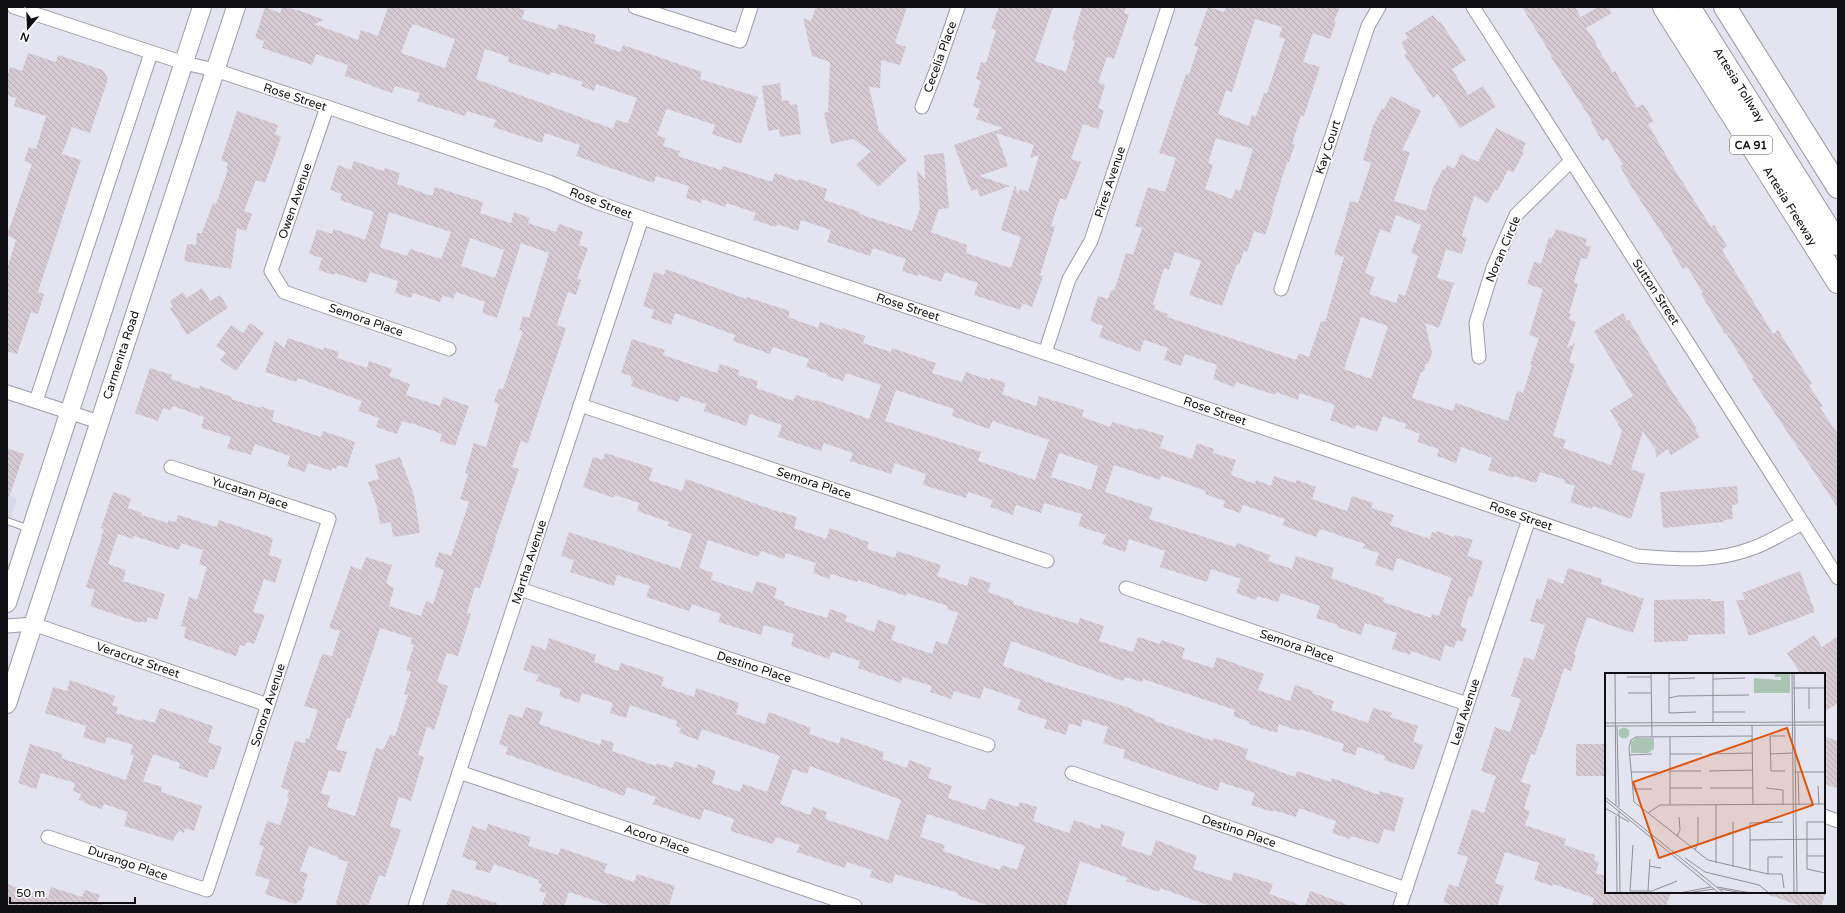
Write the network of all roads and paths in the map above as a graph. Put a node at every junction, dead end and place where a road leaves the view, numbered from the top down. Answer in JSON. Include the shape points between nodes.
{"nodes":[{"id":1,"x":14,"y":7,"type":"edge"},
{"id":2,"x":202,"y":7,"type":"edge"},
{"id":3,"x":236,"y":7,"type":"edge"},
{"id":4,"x":635,"y":7,"type":"edge"},
{"id":5,"x":752,"y":7,"type":"edge"},
{"id":6,"x":958,"y":7,"type":"edge"},
{"id":7,"x":1168,"y":7,"type":"edge"},
{"id":8,"x":1379,"y":7,"type":"edge"},
{"id":9,"x":1473,"y":7,"type":"edge"},
{"id":10,"x":1664,"y":7,"type":"edge"},
{"id":11,"x":1689,"y":7,"type":"edge"},
{"id":12,"x":1703,"y":7,"type":"edge"},
{"id":13,"x":1725,"y":7,"type":"edge"},
{"id":14,"x":151,"y":52,"type":"junction"},
{"id":15,"x":184,"y":63,"type":"junction"},
{"id":16,"x":215,"y":70,"type":"junction"},
{"id":17,"x":327,"y":107,"type":"junction"},
{"id":18,"x":922,"y":107,"type":"dead end"},
{"id":19,"x":1571,"y":161,"type":"junction"},
{"id":20,"x":1838,"y":187,"type":"edge"},
{"id":21,"x":642,"y":218,"type":"junction"},
{"id":22,"x":1838,"y":222,"type":"edge"},
{"id":23,"x":1838,"y":244,"type":"edge"},
{"id":24,"x":1838,"y":282,"type":"edge"},
{"id":25,"x":1281,"y":289,"type":"dead end"},
{"id":26,"x":284,"y":292,"type":"joint"},
{"id":27,"x":449,"y":349,"type":"dead end"},
{"id":28,"x":1045,"y":353,"type":"junction"},
{"id":29,"x":1479,"y":357,"type":"dead end"},
{"id":30,"x":7,"y":392,"type":"edge"},
{"id":31,"x":36,"y":402,"type":"junction"},
{"id":32,"x":580,"y":405,"type":"junction"},
{"id":33,"x":69,"y":412,"type":"junction"},
{"id":34,"x":99,"y":422,"type":"junction"},
{"id":35,"x":171,"y":467,"type":"dead end"},
{"id":36,"x":1529,"y":518,"type":"junction"},
{"id":37,"x":329,"y":519,"type":"joint"},
{"id":38,"x":7,"y":521,"type":"edge"},
{"id":39,"x":1802,"y":523,"type":"junction"},
{"id":40,"x":31,"y":529,"type":"junction"},
{"id":41,"x":1047,"y":561,"type":"dead end"},
{"id":42,"x":1838,"y":578,"type":"edge"},
{"id":43,"x":1126,"y":588,"type":"dead end"},
{"id":44,"x":520,"y":589,"type":"junction"},
{"id":45,"x":7,"y":602,"type":"edge"},
{"id":46,"x":33,"y":624,"type":"junction"},
{"id":47,"x":7,"y":626,"type":"edge"},
{"id":48,"x":7,"y":704,"type":"edge"},
{"id":49,"x":268,"y":704,"type":"junction"},
{"id":50,"x":1467,"y":704,"type":"junction"},
{"id":51,"x":988,"y":745,"type":"dead end"},
{"id":52,"x":459,"y":772,"type":"junction"},
{"id":53,"x":1072,"y":773,"type":"dead end"},
{"id":54,"x":1825,"y":816,"type":"edge"},
{"id":55,"x":1838,"y":821,"type":"edge"},
{"id":56,"x":48,"y":837,"type":"dead end"},
{"id":57,"x":1406,"y":889,"type":"junction"},
{"id":58,"x":207,"y":890,"type":"joint"},
{"id":59,"x":415,"y":906,"type":"edge"},
{"id":60,"x":855,"y":906,"type":"edge"},
{"id":61,"x":1400,"y":906,"type":"edge"}],
"edges":[{"from":1,"to":14,"type":"street","name":"Rose Street"},
{"from":2,"to":15,"type":"main road"},
{"from":3,"to":16,"type":"main road","name":"Carmenita Road"},
{"from":4,"to":5,"type":"street","via":[[740,41]]},
{"from":6,"to":18,"type":"street","name":"Cecelia Place"},
{"from":7,"to":28,"type":"street","name":"Pires Avenue","via":[[1091,240],[1069,279]]},
{"from":8,"to":25,"type":"street","name":"Kay Court","via":[[1368,26]]},
{"from":9,"to":19,"type":"street","name":"Sutton Street"},
{"from":10,"to":24,"type":"highway","name":"Artesia Freeway","number":"CA 91"},
{"from":11,"to":23,"type":"highway","name":"Artesia Tollway"},
{"from":12,"to":22,"type":"highway","name":"Artesia Tollway"},
{"from":13,"to":20,"type":"highway"},
{"from":14,"to":15,"type":"street","name":"Rose Street"},
{"from":14,"to":31,"type":"street"},
{"from":15,"to":16,"type":"street","name":"Rose Street"},
{"from":15,"to":33,"type":"main road"},
{"from":16,"to":17,"type":"street","name":"Rose Street"},
{"from":16,"to":34,"type":"main road","name":"Carmenita Road"},
{"from":17,"to":21,"type":"street","name":"Rose Street","via":[[549,182]]},
{"from":17,"to":26,"type":"street","name":"Owen Avenue","via":[[271,271]]},
{"from":19,"to":29,"type":"street","name":"Noran Circle","via":[[1516,214],[1493,268],[1476,323]]},
{"from":19,"to":39,"type":"street","name":"Sutton Street"},
{"from":21,"to":28,"type":"street","name":"Rose Street"},
{"from":21,"to":32,"type":"street","name":"Martha Avenue"},
{"from":26,"to":27,"type":"street","name":"Semora Place"},
{"from":28,"to":36,"type":"street","name":"Rose Street"},
{"from":30,"to":31,"type":"street"},
{"from":31,"to":33,"type":"street"},
{"from":32,"to":41,"type":"street","name":"Semora Place"},
{"from":32,"to":44,"type":"street","name":"Martha Avenue"},
{"from":33,"to":34,"type":"street"},
{"from":33,"to":40,"type":"main road"},
{"from":34,"to":46,"type":"main road","name":"Carmenita Road"},
{"from":35,"to":37,"type":"street","name":"Yucatan Place"},
{"from":36,"to":39,"type":"street","name":"Rose Street","via":[[1637,556],[1674,559],[1709,559],[1753,548]]},
{"from":36,"to":50,"type":"street","name":"Leal Avenue"},
{"from":37,"to":49,"type":"street","name":"Sonora Avenue"},
{"from":38,"to":40,"type":"lane"},
{"from":39,"to":42,"type":"street","name":"Sutton Street"},
{"from":40,"to":45,"type":"main road"},
{"from":43,"to":50,"type":"street","name":"Semora Place"},
{"from":44,"to":51,"type":"street","name":"Destino Place"},
{"from":44,"to":52,"type":"street","name":"Martha Avenue"},
{"from":46,"to":47,"type":"street","name":"Veracruz Street"},
{"from":46,"to":48,"type":"main road","name":"Carmenita Road"},
{"from":46,"to":49,"type":"street","name":"Veracruz Street"},
{"from":49,"to":58,"type":"street","name":"Sonora Avenue"},
{"from":50,"to":57,"type":"street","name":"Leal Avenue"},
{"from":52,"to":59,"type":"street","name":"Martha Avenue"},
{"from":52,"to":60,"type":"street","name":"Acoro Place"},
{"from":53,"to":57,"type":"street","name":"Destino Place"},
{"from":54,"to":55,"type":"street"},
{"from":56,"to":58,"type":"street","name":"Durango Place"},
{"from":57,"to":61,"type":"street","name":"Leal Avenue"}]}
